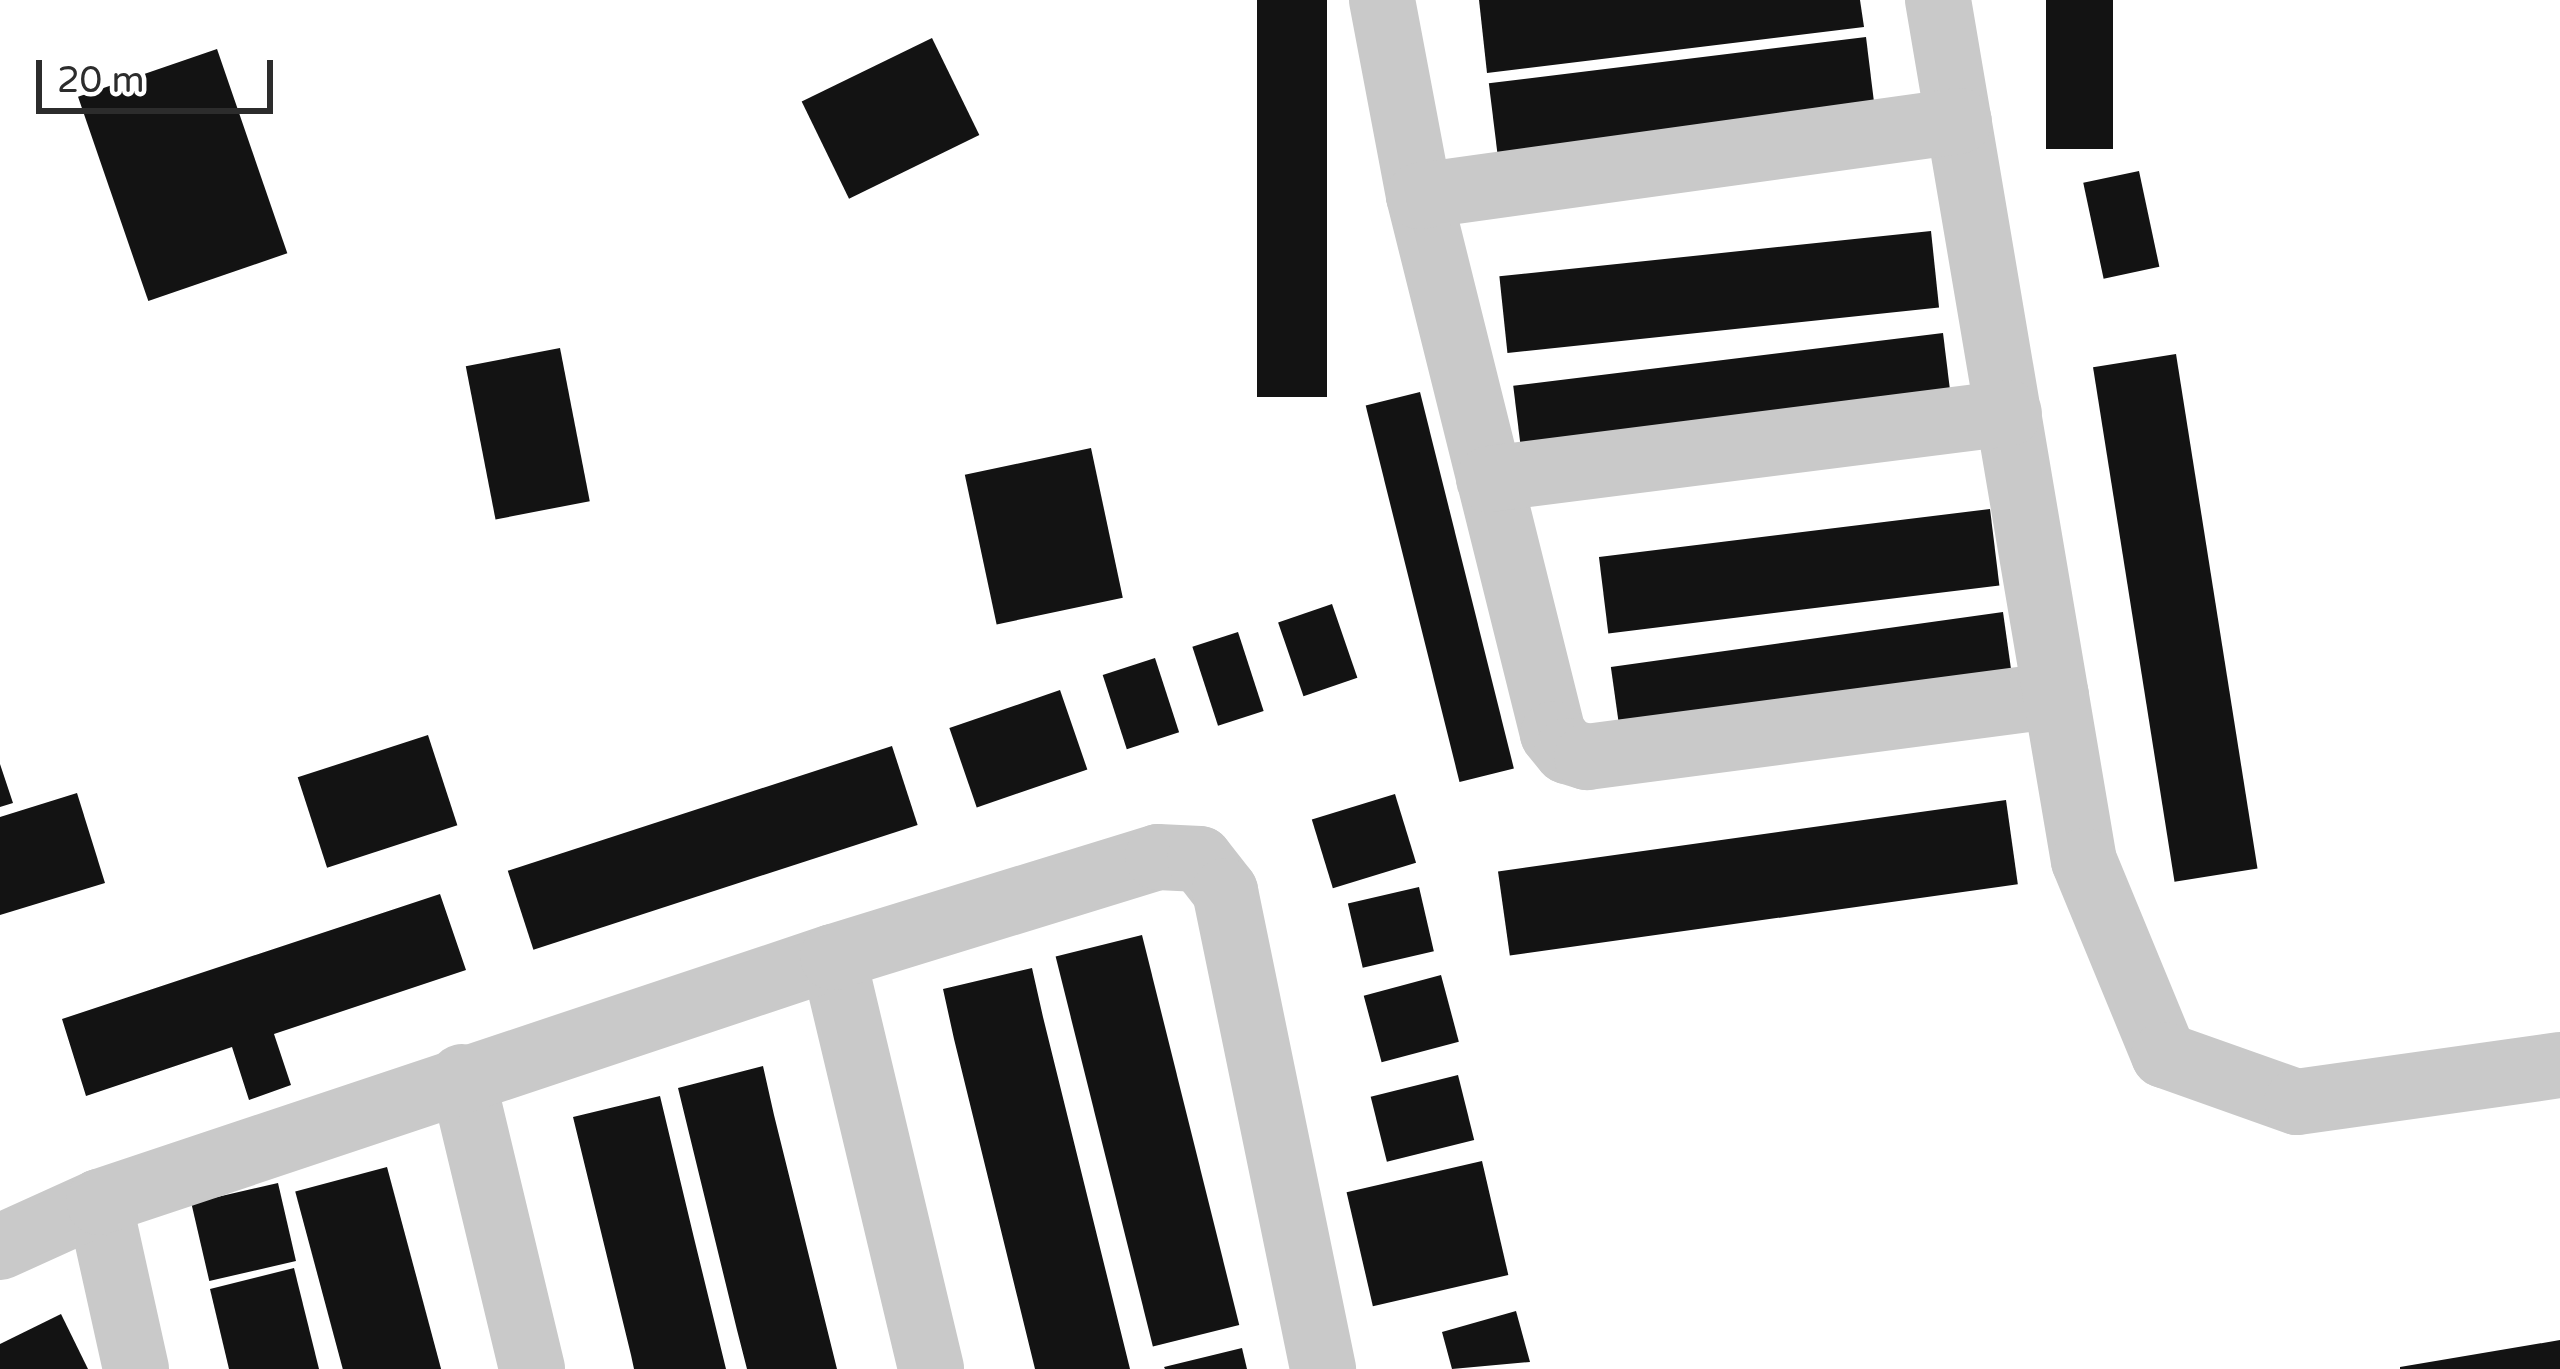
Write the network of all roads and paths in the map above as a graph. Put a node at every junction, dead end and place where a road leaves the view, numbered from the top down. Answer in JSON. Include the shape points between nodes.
{"nodes":[{"id":1,"x":1382,"y":0,"type":"edge"},
{"id":2,"x":1938,"y":0,"type":"edge"},
{"id":3,"x":1959,"y":121,"type":"junction"},
{"id":4,"x":1419,"y":196,"type":"junction"},
{"id":5,"x":2008,"y":413,"type":"junction"},
{"id":6,"x":1490,"y":479,"type":"junction"},
{"id":7,"x":2056,"y":695,"type":"junction"},
{"id":8,"x":833,"y":957,"type":"junction"},
{"id":9,"x":2560,"y":1065,"type":"edge"},
{"id":10,"x":462,"y":1077,"type":"junction"},
{"id":11,"x":99,"y":1202,"type":"junction"},
{"id":12,"x":0,"y":1247,"type":"edge"},
{"id":13,"x":136,"y":1369,"type":"edge"},
{"id":14,"x":532,"y":1369,"type":"edge"},
{"id":15,"x":931,"y":1369,"type":"edge"},
{"id":16,"x":1323,"y":1369,"type":"edge"}],
"edges":[{"from":1,"to":4,"type":"street"},
{"from":2,"to":3,"type":"street"},
{"from":3,"to":4,"type":"street"},
{"from":3,"to":5,"type":"street"},
{"from":4,"to":6,"type":"street"},
{"from":5,"to":6,"type":"street"},
{"from":5,"to":7,"type":"street"},
{"from":6,"to":7,"type":"street","via":[[1553,734],[1567,752],[1587,757]]},
{"from":7,"to":9,"type":"street","via":[[2084,861],[2164,1055],[2297,1102]]},
{"from":8,"to":10,"type":"street"},
{"from":8,"to":15,"type":"street"},
{"from":8,"to":16,"type":"street","via":[[1158,857],[1200,859],[1226,891]]},
{"from":10,"to":11,"type":"street"},
{"from":10,"to":14,"type":"street"},
{"from":11,"to":12,"type":"street"},
{"from":11,"to":13,"type":"street"}]}
